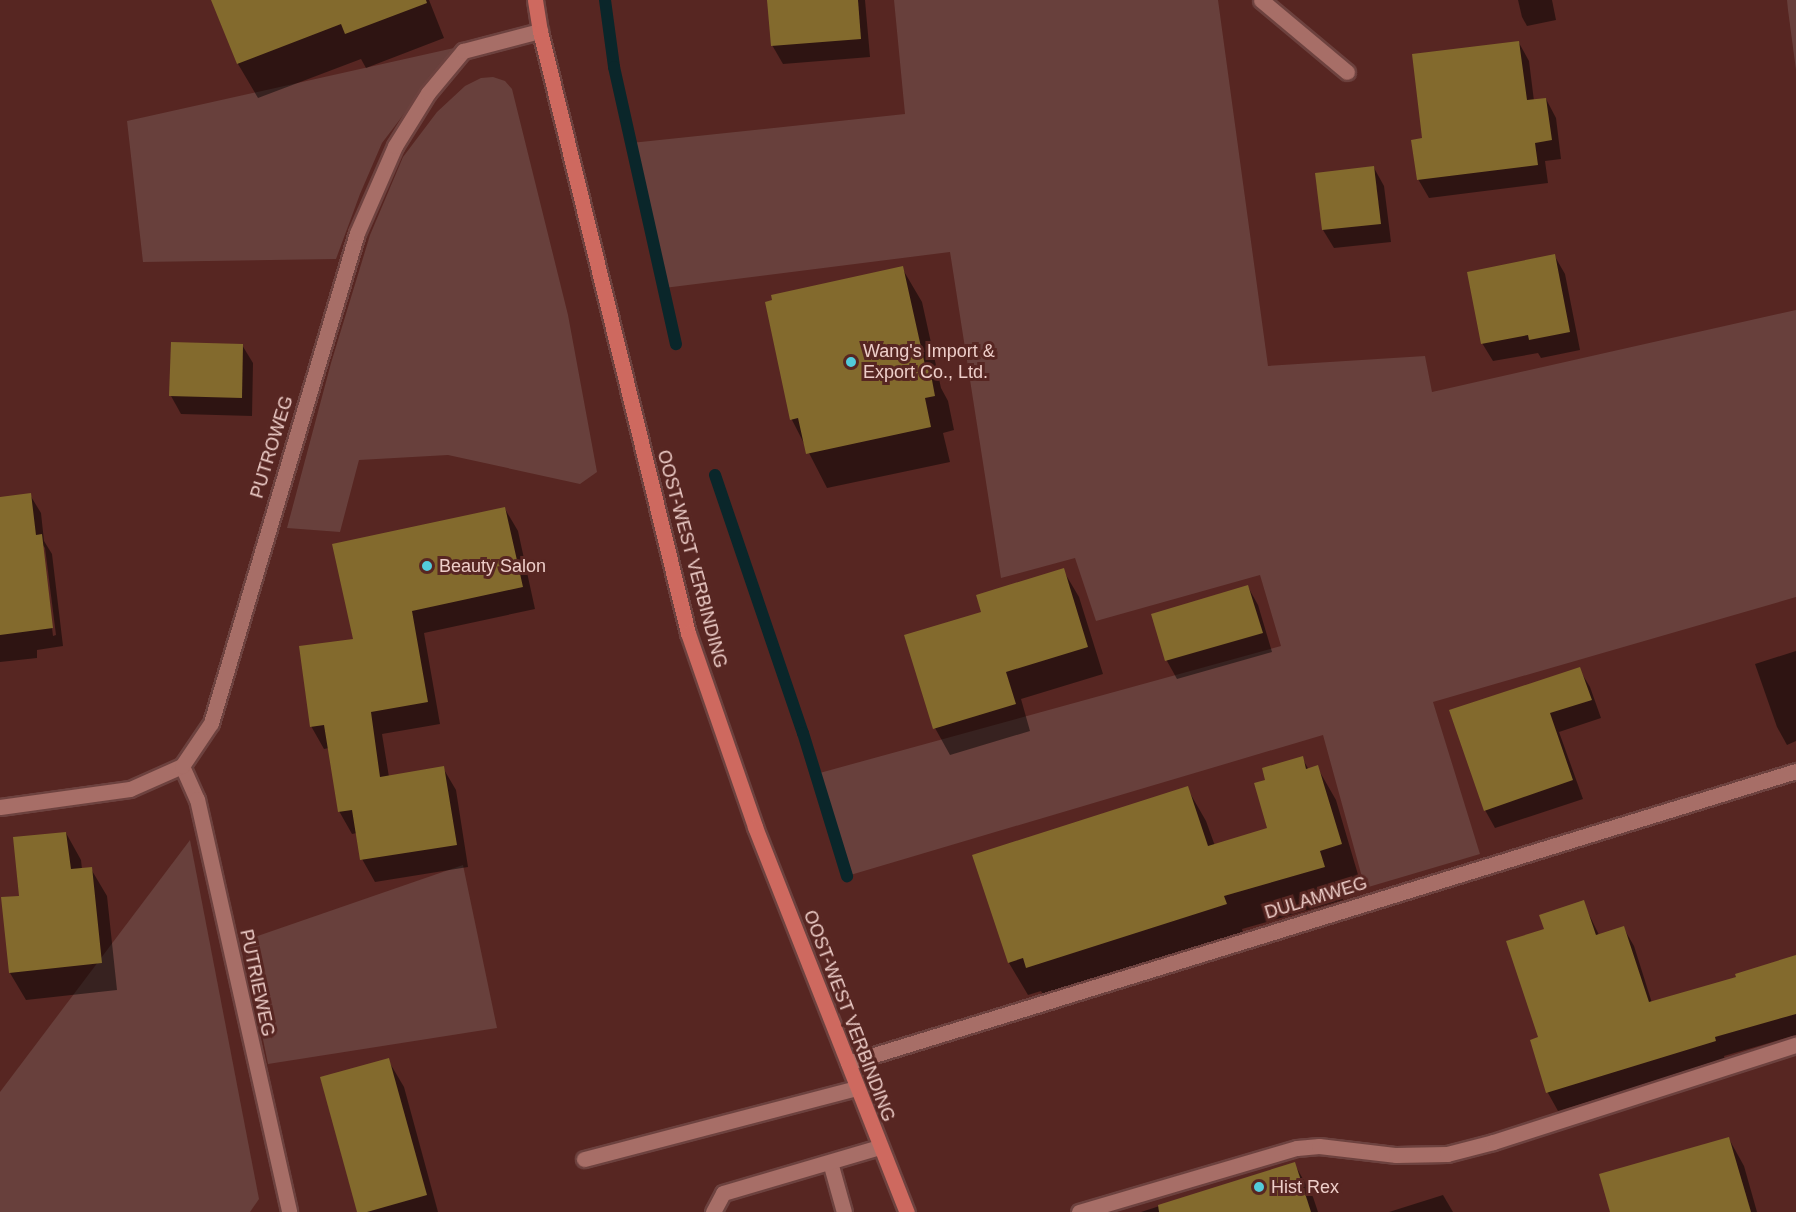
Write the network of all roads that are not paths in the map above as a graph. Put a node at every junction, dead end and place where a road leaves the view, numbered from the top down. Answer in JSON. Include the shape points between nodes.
{"nodes":[{"id":1,"x":535,"y":0,"type":"edge"},
{"id":2,"x":1261,"y":0,"type":"edge"},
{"id":3,"x":540,"y":31,"type":"junction"},
{"id":4,"x":1347,"y":72,"type":"dead end"},
{"id":5,"x":182,"y":766,"type":"junction"},
{"id":6,"x":1796,"y":771,"type":"edge"},
{"id":7,"x":0,"y":807,"type":"edge"},
{"id":8,"x":1796,"y":1045,"type":"edge"},
{"id":9,"x":848,"y":1064,"type":"junction"},
{"id":10,"x":857,"y":1088,"type":"junction"},
{"id":11,"x":879,"y":1147,"type":"junction"},
{"id":12,"x":584,"y":1159,"type":"dead end"},
{"id":13,"x":830,"y":1162,"type":"junction"},
{"id":14,"x":289,"y":1212,"type":"edge"},
{"id":15,"x":713,"y":1212,"type":"edge"},
{"id":16,"x":844,"y":1212,"type":"edge"},
{"id":17,"x":907,"y":1212,"type":"edge"},
{"id":18,"x":1079,"y":1212,"type":"edge"}],
"edges":[{"from":1,"to":3,"type":"main road","name":"OOST-WEST VERBINDING"},
{"from":2,"to":4,"type":"street"},
{"from":3,"to":5,"type":"street","name":"PUTROWEG","via":[[464,51],[428,93],[395,146],[357,232],[211,723]]},
{"from":3,"to":9,"type":"main road","name":"OOST-WEST VERBINDING","via":[[688,633],[755,827]]},
{"from":5,"to":7,"type":"street","via":[[130,789]]},
{"from":5,"to":14,"type":"street","name":"PUTRIEWEG","via":[[197,799]]},
{"from":6,"to":9,"type":"street","name":"DULAMWEG"},
{"from":8,"to":18,"type":"street","via":[[1447,1154],[1396,1155],[1319,1146],[1297,1148]]},
{"from":9,"to":10,"type":"main road","name":"OOST-WEST VERBINDING"},
{"from":10,"to":11,"type":"main road","name":"OOST-WEST VERBINDING"},
{"from":10,"to":12,"type":"street"},
{"from":11,"to":13,"type":"street"},
{"from":11,"to":17,"type":"main road","name":"OOST-WEST VERBINDING"},
{"from":13,"to":15,"type":"street","via":[[723,1193]]},
{"from":13,"to":16,"type":"street"}]}
